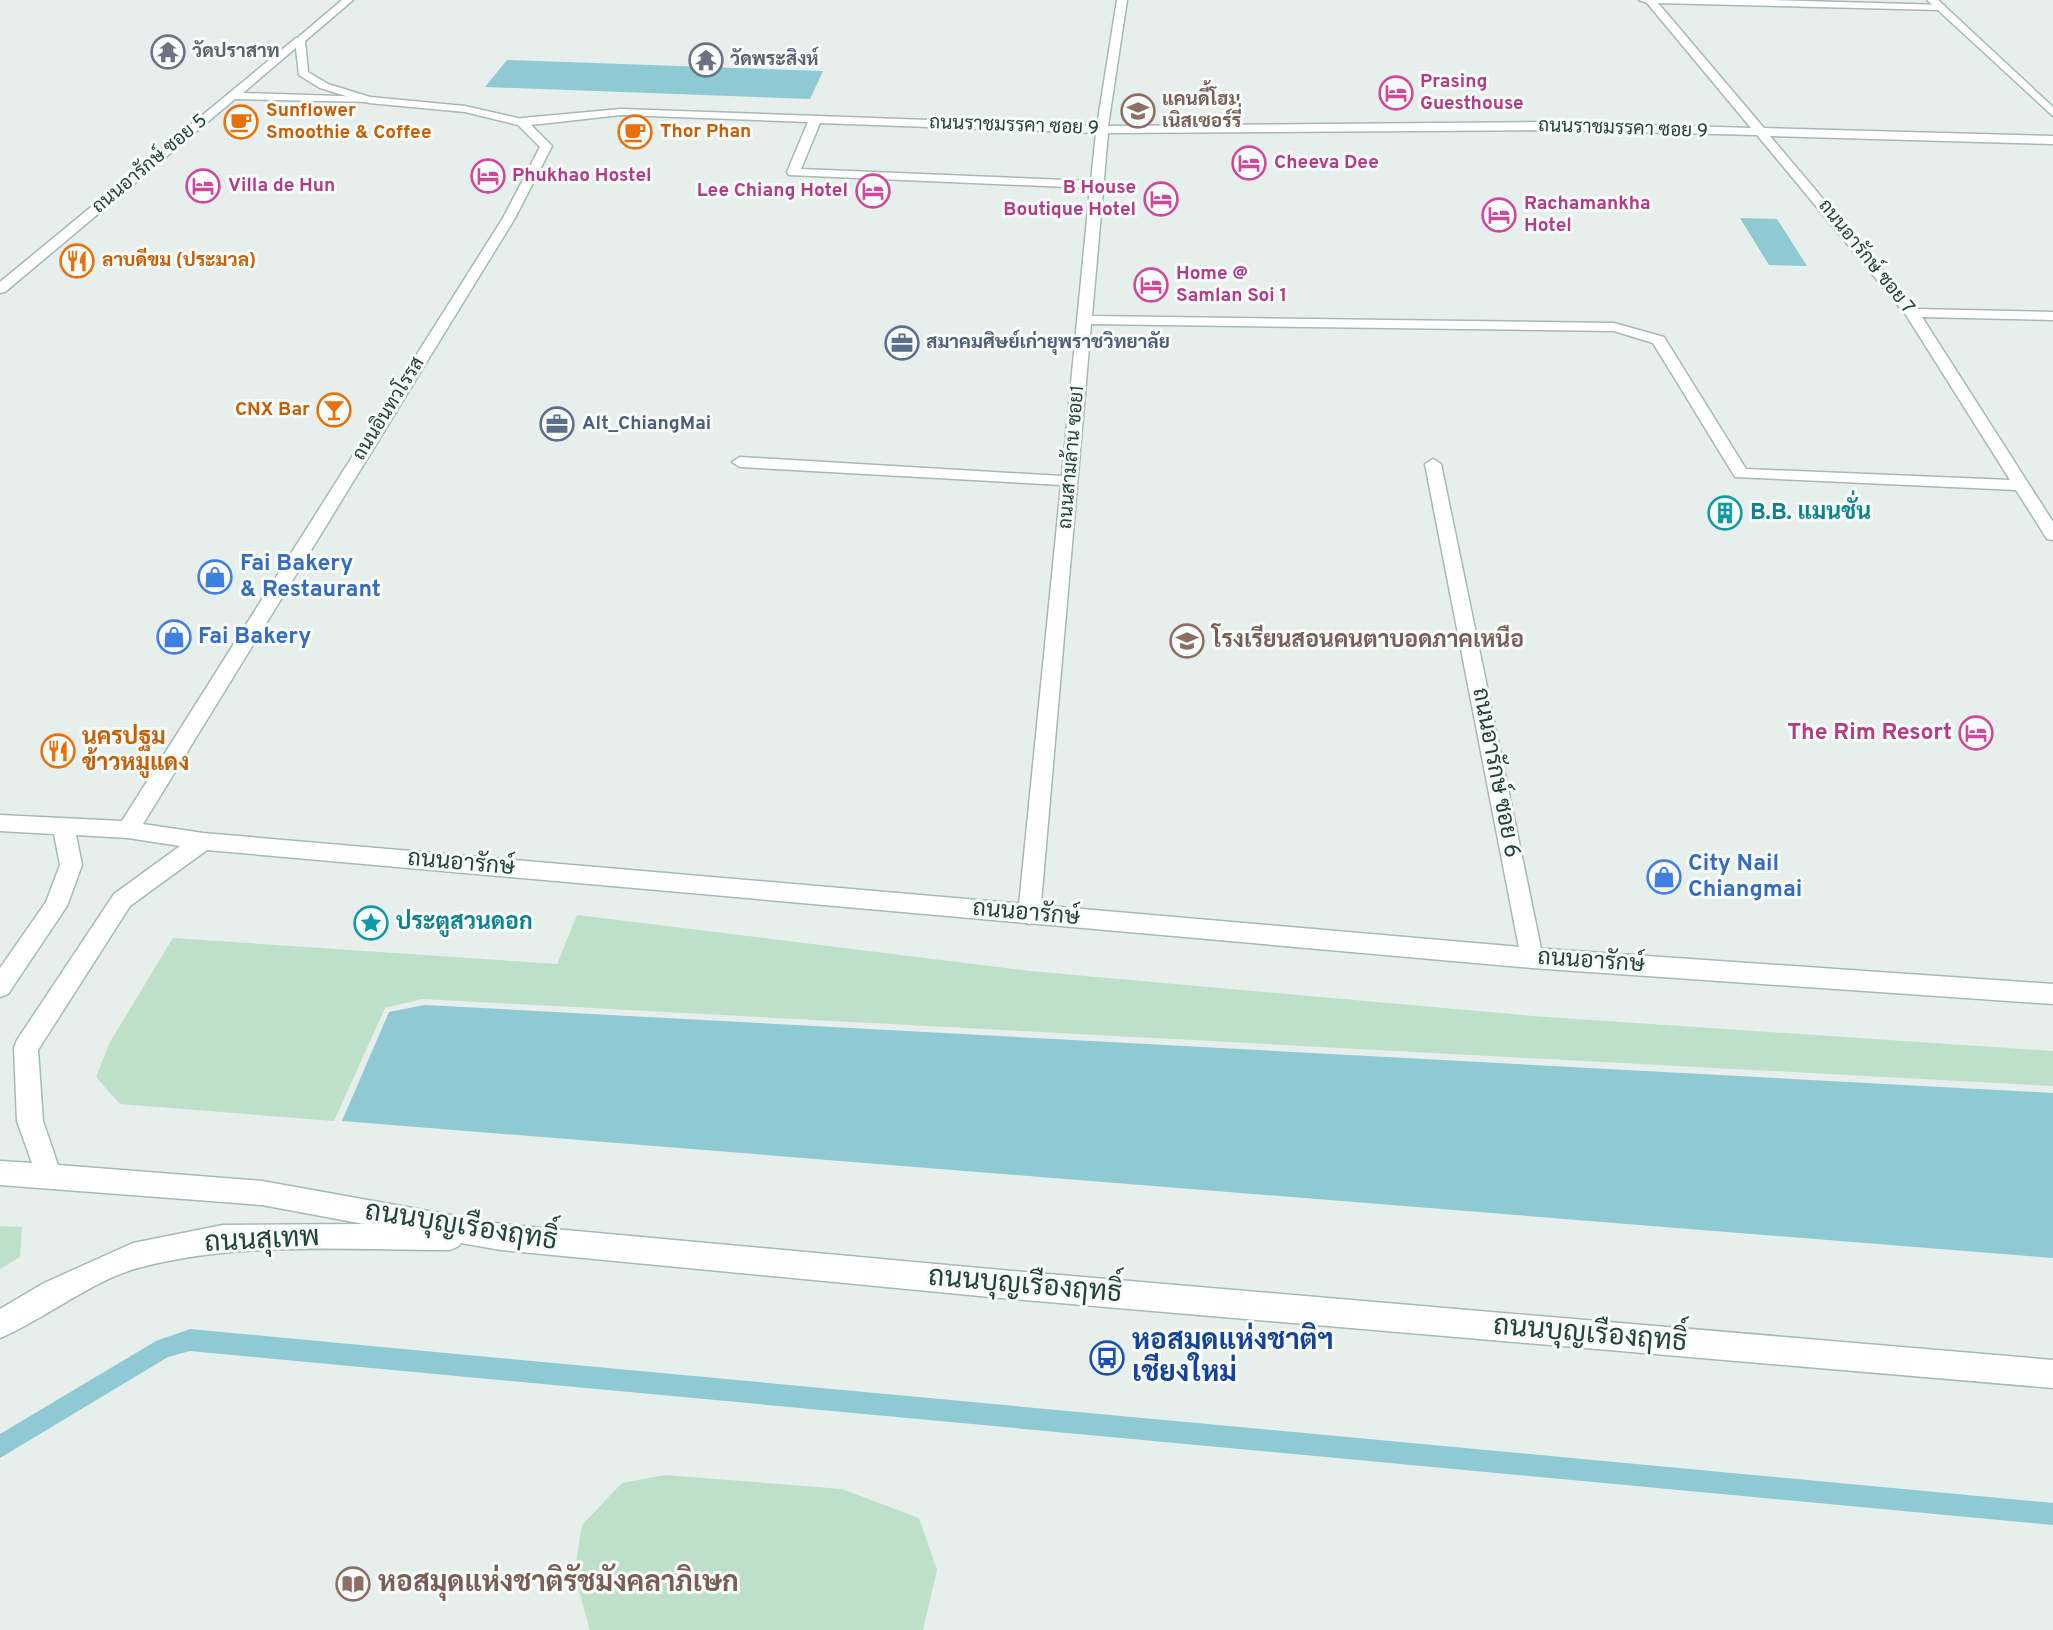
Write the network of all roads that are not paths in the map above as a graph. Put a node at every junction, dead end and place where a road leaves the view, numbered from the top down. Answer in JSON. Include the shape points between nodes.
{"nodes":[{"id":1,"x":348,"y":0,"type":"edge"},
{"id":2,"x":1122,"y":0,"type":"edge"},
{"id":3,"x":1640,"y":0,"type":"edge"},
{"id":4,"x":1651,"y":1,"type":"edge"},
{"id":5,"x":1936,"y":4,"type":"edge"},
{"id":6,"x":300,"y":40,"type":"junction"},
{"id":7,"x":233,"y":96,"type":"junction"},
{"id":8,"x":369,"y":100,"type":"junction"},
{"id":9,"x":2053,"y":113,"type":"edge"},
{"id":10,"x":816,"y":118,"type":"junction"},
{"id":11,"x":522,"y":122,"type":"junction"},
{"id":12,"x":1102,"y":130,"type":"junction"},
{"id":13,"x":1764,"y":133,"type":"junction"},
{"id":14,"x":2053,"y":140,"type":"edge"},
{"id":15,"x":1097,"y":185,"type":"junction"},
{"id":16,"x":0,"y":289,"type":"edge"},
{"id":17,"x":1913,"y":313,"type":"junction"},
{"id":18,"x":2053,"y":316,"type":"edge"},
{"id":19,"x":1085,"y":320,"type":"junction"},
{"id":20,"x":740,"y":462,"type":"dead end"},
{"id":21,"x":1433,"y":464,"type":"dead end"},
{"id":22,"x":1070,"y":481,"type":"junction"},
{"id":23,"x":2025,"y":491,"type":"junction"},
{"id":24,"x":2053,"y":499,"type":"edge"},
{"id":25,"x":2053,"y":535,"type":"edge"},
{"id":26,"x":0,"y":823,"type":"edge"},
{"id":27,"x":63,"y":825,"type":"junction"},
{"id":28,"x":128,"y":830,"type":"junction"},
{"id":29,"x":203,"y":841,"type":"junction"},
{"id":30,"x":1029,"y":915,"type":"junction"},
{"id":31,"x":1532,"y":958,"type":"junction"},
{"id":32,"x":0,"y":987,"type":"edge"},
{"id":33,"x":2053,"y":994,"type":"edge"},
{"id":34,"x":0,"y":1173,"type":"edge"},
{"id":35,"x":49,"y":1175,"type":"junction"},
{"id":36,"x":501,"y":1237,"type":"junction"},
{"id":37,"x":0,"y":1324,"type":"edge"},
{"id":38,"x":2053,"y":1374,"type":"edge"}],
"edges":[{"from":1,"to":6,"type":"street"},
{"from":2,"to":12,"type":"street","name":"ถนนสามล้าน ซอย1"},
{"from":3,"to":4,"type":"street"},
{"from":4,"to":5,"type":"street"},
{"from":4,"to":13,"type":"street","name":"ถนนอารักษ์ ซอย 7"},
{"from":5,"to":9,"type":"street"},
{"from":6,"to":7,"type":"street","name":"ถนนอารักษ์ ซอย 5"},
{"from":6,"to":8,"type":"street","via":[[303,73],[324,86]]},
{"from":7,"to":8,"type":"street"},
{"from":7,"to":16,"type":"street","name":"ถนนอารักษ์ ซอย 5"},
{"from":8,"to":11,"type":"street","via":[[465,109]]},
{"from":10,"to":11,"type":"street","name":"ถนนราชมรรคา ซอย 9","via":[[621,112]]},
{"from":10,"to":12,"type":"street","name":"ถนนราชมรรคา ซอย 9"},
{"from":10,"to":15,"type":"street","via":[[793,172]]},
{"from":11,"to":28,"type":"street","name":"ถนนอินทวโรรส","via":[[546,146],[509,218]]},
{"from":12,"to":13,"type":"street","name":"ถนนราชมรรคา ซอย 9","via":[[1552,126]]},
{"from":12,"to":15,"type":"street","name":"ถนนสามล้าน ซอย1"},
{"from":13,"to":14,"type":"street","name":"ถนนราชมรรคา ซอย 9"},
{"from":13,"to":17,"type":"street","name":"ถนนอารักษ์ ซอย 7"},
{"from":15,"to":19,"type":"street","name":"ถนนสามล้าน ซอย1"},
{"from":17,"to":18,"type":"street"},
{"from":17,"to":23,"type":"street","name":"ถนนอารักษ์ ซอย 7"},
{"from":19,"to":22,"type":"street","name":"ถนนสามล้าน ซอย1"},
{"from":19,"to":23,"type":"street","via":[[1614,327],[1659,340],[1741,474]]},
{"from":20,"to":22,"type":"street"},
{"from":21,"to":31,"type":"street","name":"ถนนอารักษ์ ซอย 6"},
{"from":22,"to":30,"type":"street","name":"ถนนสามล้าน ซอย1"},
{"from":23,"to":24,"type":"street"},
{"from":23,"to":25,"type":"street","name":"ถนนอารักษ์ ซอย 7"},
{"from":26,"to":27,"type":"street","name":"ถนนอารักษ์"},
{"from":27,"to":28,"type":"street","name":"ถนนอารักษ์"},
{"from":27,"to":32,"type":"street","via":[[71,865],[56,906]]},
{"from":28,"to":29,"type":"street","name":"ถนนอารักษ์"},
{"from":29,"to":30,"type":"street","name":"ถนนอารักษ์"},
{"from":29,"to":35,"type":"street","via":[[122,900],[26,1048],[30,1121]]},
{"from":30,"to":31,"type":"street","name":"ถนนอารักษ์"},
{"from":31,"to":33,"type":"street","name":"ถนนอารักษ์"},
{"from":34,"to":35,"type":"street","name":"ถนนบุญเรืองฤทธิ์"},
{"from":35,"to":36,"type":"street","name":"ถนนบุญเรืองฤทธิ์","via":[[262,1193]]},
{"from":36,"to":37,"type":"street","name":"ถนนสุเทพ","via":[[223,1238],[133,1256]]},
{"from":36,"to":38,"type":"street","name":"ถนนบุญเรืองฤทธิ์"}]}
